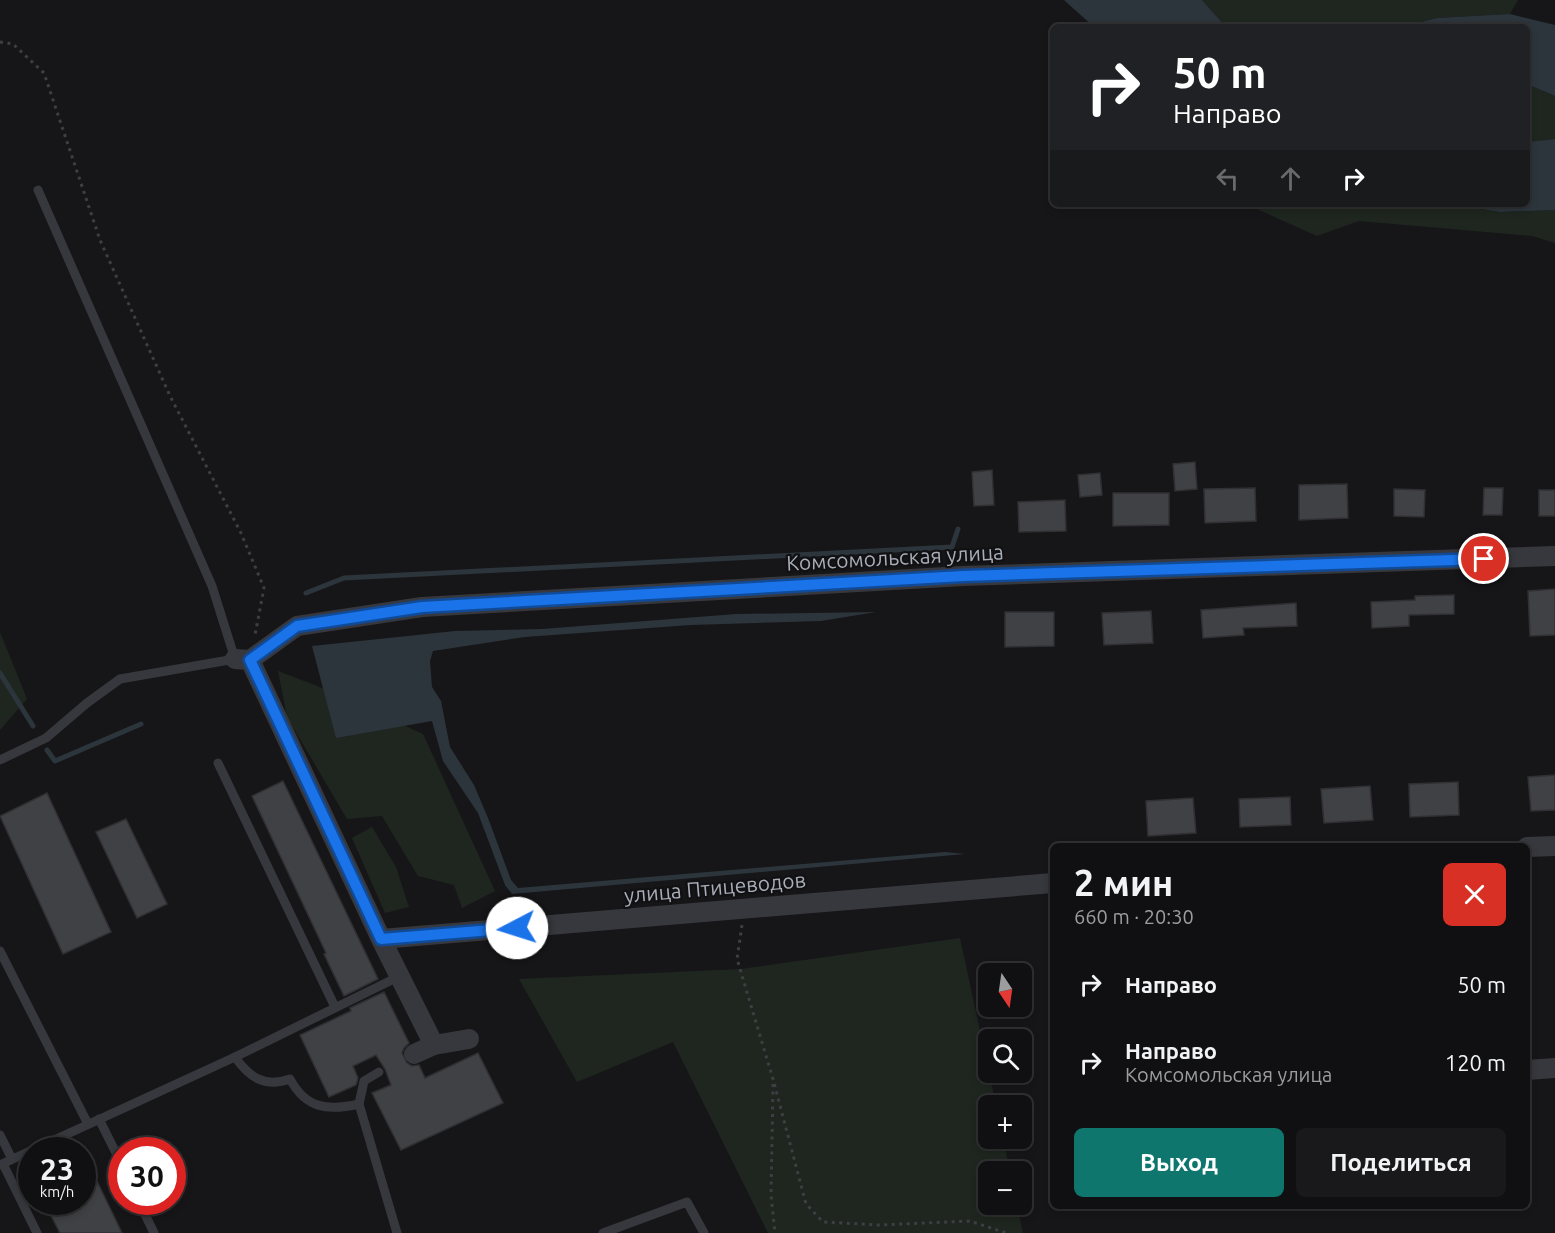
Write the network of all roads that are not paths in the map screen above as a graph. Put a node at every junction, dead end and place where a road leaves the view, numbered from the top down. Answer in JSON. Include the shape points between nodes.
{"nodes":[{"id":1,"x":38,"y":190,"type":"dead end"},
{"id":2,"x":1555,"y":556,"type":"edge"},
{"id":3,"x":242,"y":660,"type":"junction"},
{"id":4,"x":0,"y":760,"type":"edge"},
{"id":5,"x":218,"y":763,"type":"dead end"},
{"id":6,"x":1555,"y":846,"type":"edge"},
{"id":7,"x":1530,"y":847,"type":"edge"},
{"id":8,"x":1050,"y":883,"type":"edge"},
{"id":9,"x":381,"y":939,"type":"junction"},
{"id":10,"x":0,"y":951,"type":"edge"},
{"id":11,"x":400,"y":976,"type":"junction"},
{"id":12,"x":335,"y":1007,"type":"junction"},
{"id":13,"x":469,"y":1039,"type":"dead end"},
{"id":14,"x":435,"y":1045,"type":"junction"},
{"id":15,"x":414,"y":1054,"type":"dead end"},
{"id":16,"x":235,"y":1057,"type":"junction"},
{"id":17,"x":1555,"y":1068,"type":"edge"},
{"id":18,"x":1530,"y":1070,"type":"edge"},
{"id":19,"x":379,"y":1072,"type":"dead end"},
{"id":20,"x":359,"y":1104,"type":"junction"},
{"id":21,"x":99,"y":1119,"type":"junction"},
{"id":22,"x":88,"y":1124,"type":"junction"},
{"id":23,"x":0,"y":1135,"type":"edge"},
{"id":24,"x":108,"y":1137,"type":"edge"},
{"id":25,"x":5,"y":1163,"type":"edge"},
{"id":26,"x":145,"y":1215,"type":"edge"},
{"id":27,"x":37,"y":1233,"type":"edge"},
{"id":28,"x":154,"y":1233,"type":"edge"},
{"id":29,"x":397,"y":1233,"type":"edge"},
{"id":30,"x":603,"y":1233,"type":"edge"},
{"id":31,"x":704,"y":1233,"type":"edge"}],
"edges":[{"from":1,"to":3,"type":"lane"},
{"from":2,"to":3,"type":"street","name":"Комсомольская улица","via":[[963,576],[422,607],[297,626]]},
{"from":3,"to":4,"type":"lane","via":[[120,679],[46,738]]},
{"from":3,"to":9,"type":"street"},
{"from":5,"to":12,"type":"lane"},
{"from":6,"to":7,"type":"street"},
{"from":8,"to":9,"type":"street","name":"улица Птицеводов"},
{"from":9,"to":11,"type":"street"},
{"from":10,"to":22,"type":"lane"},
{"from":11,"to":12,"type":"lane"},
{"from":11,"to":14,"type":"street"},
{"from":12,"to":16,"type":"lane"},
{"from":13,"to":14,"type":"street"},
{"from":14,"to":15,"type":"street"},
{"from":16,"to":20,"type":"lane","via":[[254,1078],[277,1083],[290,1079],[296,1090],[323,1108]]},
{"from":16,"to":21,"type":"lane"},
{"from":17,"to":18,"type":"street"},
{"from":19,"to":20,"type":"lane","via":[[364,1081]]},
{"from":20,"to":29,"type":"lane"},
{"from":21,"to":22,"type":"lane"},
{"from":21,"to":24,"type":"lane"},
{"from":22,"to":25,"type":"lane"},
{"from":23,"to":25,"type":"lane"},
{"from":25,"to":27,"type":"lane"},
{"from":26,"to":28,"type":"lane"},
{"from":30,"to":31,"type":"lane","via":[[687,1202]]}]}
